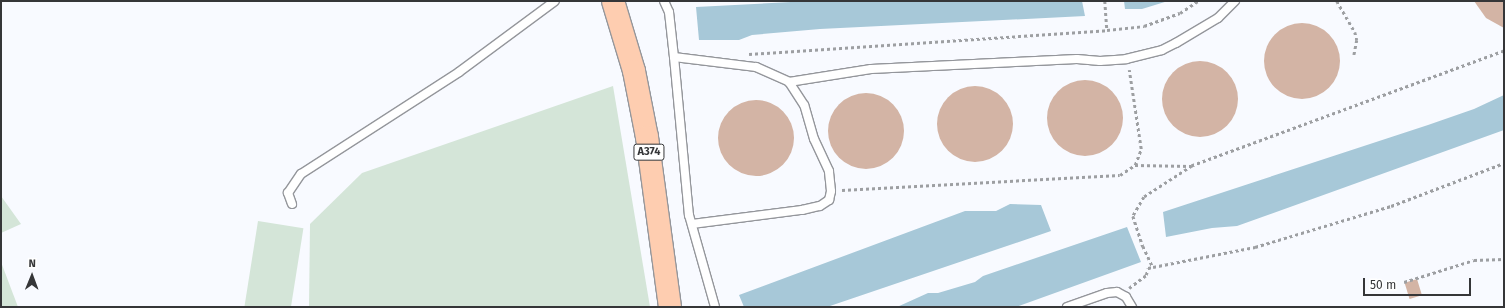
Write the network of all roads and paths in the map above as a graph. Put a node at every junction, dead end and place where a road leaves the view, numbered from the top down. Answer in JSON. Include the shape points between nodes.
{"nodes":[{"id":1,"x":555,"y":1,"type":"edge"},
{"id":2,"x":613,"y":1,"type":"edge"},
{"id":3,"x":664,"y":1,"type":"edge"},
{"id":4,"x":1105,"y":1,"type":"edge"},
{"id":5,"x":1198,"y":1,"type":"edge"},
{"id":6,"x":1235,"y":1,"type":"edge"},
{"id":7,"x":1337,"y":1,"type":"edge"},
{"id":8,"x":1107,"y":30,"type":"junction"},
{"id":9,"x":1504,"y":51,"type":"edge"},
{"id":10,"x":1354,"y":55,"type":"dead end"},
{"id":11,"x":674,"y":57,"type":"junction"},
{"id":12,"x":1126,"y":59,"type":"junction"},
{"id":13,"x":726,"y":62,"type":"junction"},
{"id":14,"x":789,"y":82,"type":"junction"},
{"id":15,"x":1504,"y":163,"type":"edge"},
{"id":16,"x":1135,"y":165,"type":"junction"},
{"id":17,"x":1192,"y":166,"type":"junction"},
{"id":18,"x":831,"y":191,"type":"junction"},
{"id":19,"x":292,"y":204,"type":"dead end"},
{"id":20,"x":692,"y":224,"type":"junction"},
{"id":21,"x":1504,"y":259,"type":"edge"},
{"id":22,"x":1153,"y":267,"type":"junction"},
{"id":23,"x":1404,"y":282,"type":"dead end"},
{"id":24,"x":1121,"y":295,"type":"junction"},
{"id":25,"x":670,"y":307,"type":"edge"},
{"id":26,"x":714,"y":307,"type":"edge"},
{"id":27,"x":1067,"y":307,"type":"edge"},
{"id":28,"x":1132,"y":307,"type":"edge"}],
"edges":[{"from":1,"to":19,"type":"lane","via":[[459,72],[301,174],[288,193]]},
{"from":2,"to":25,"type":"main road","number":"A374","via":[[634,71],[647,137]]},
{"from":3,"to":11,"type":"lane","via":[[669,12]]},
{"from":4,"to":8,"type":"path"},
{"from":5,"to":8,"type":"path","via":[[1180,13],[1144,26]]},
{"from":6,"to":12,"type":"lane","via":[[1218,18],[1176,43],[1162,50]]},
{"from":7,"to":10,"type":"path","via":[[1355,32],[1357,40]]},
{"from":8,"to":13,"type":"path","via":[[988,40],[793,50],[738,55]]},
{"from":9,"to":17,"type":"path"},
{"from":11,"to":13,"type":"lane"},
{"from":11,"to":20,"type":"lane"},
{"from":12,"to":14,"type":"lane","via":[[871,69]]},
{"from":12,"to":16,"type":"path","via":[[1141,149]]},
{"from":13,"to":14,"type":"lane","via":[[756,68]]},
{"from":14,"to":18,"type":"lane","via":[[810,121],[814,139],[829,171]]},
{"from":15,"to":22,"type":"path","via":[[1391,206],[1255,247]]},
{"from":16,"to":17,"type":"path"},
{"from":16,"to":18,"type":"path","via":[[1128,172],[1110,176]]},
{"from":17,"to":22,"type":"path","via":[[1144,197],[1134,211],[1135,222]]},
{"from":18,"to":20,"type":"lane","via":[[829,200],[820,206]]},
{"from":20,"to":26,"type":"lane"},
{"from":21,"to":23,"type":"path","via":[[1474,260]]},
{"from":22,"to":24,"type":"path","via":[[1148,268],[1146,275]]},
{"from":24,"to":27,"type":"lane","via":[[1107,292]]},
{"from":24,"to":28,"type":"lane"}]}
